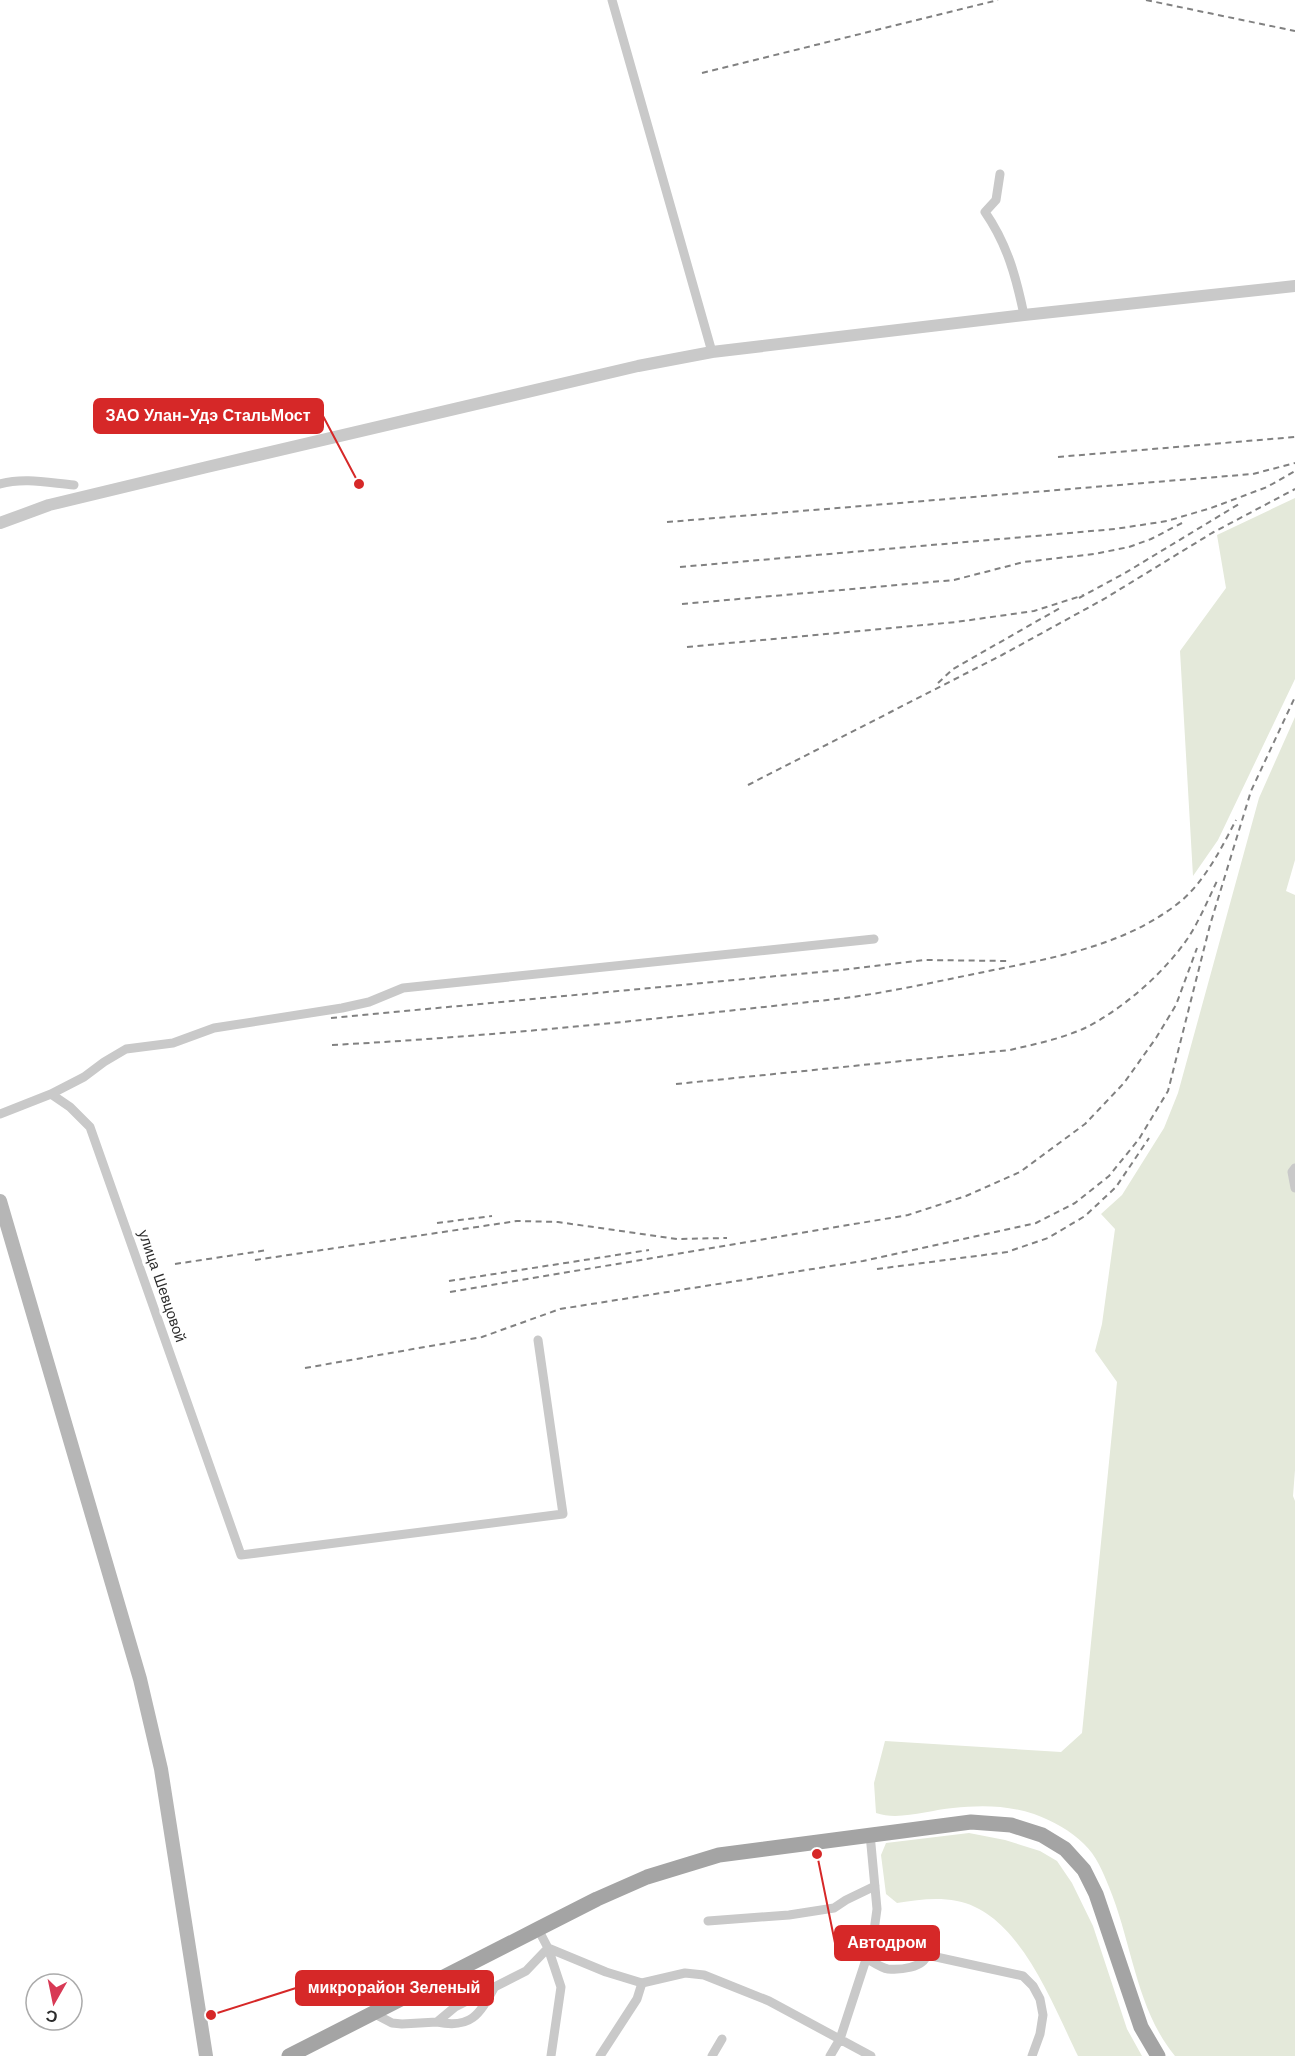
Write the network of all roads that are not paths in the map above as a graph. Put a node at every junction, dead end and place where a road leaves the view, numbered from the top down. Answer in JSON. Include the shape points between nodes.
{"nodes":[{"id":1,"x":612,"y":0,"type":"edge"},
{"id":2,"x":1000,"y":174,"type":"dead end"},
{"id":3,"x":1295,"y":286,"type":"edge"},
{"id":4,"x":1024,"y":315,"type":"junction"},
{"id":5,"x":712,"y":352,"type":"junction"},
{"id":6,"x":0,"y":484,"type":"edge"},
{"id":7,"x":74,"y":485,"type":"dead end"},
{"id":8,"x":0,"y":522,"type":"edge"},
{"id":9,"x":874,"y":939,"type":"dead end"},
{"id":10,"x":51,"y":1094,"type":"junction"},
{"id":11,"x":0,"y":1114,"type":"edge"},
{"id":12,"x":1295,"y":1168,"type":"edge"},
{"id":13,"x":1295,"y":1188,"type":"edge"},
{"id":14,"x":0,"y":1201,"type":"edge"},
{"id":15,"x":538,"y":1340,"type":"dead end"},
{"id":16,"x":870,"y":1834,"type":"junction"},
{"id":17,"x":875,"y":1886,"type":"junction"},
{"id":18,"x":708,"y":1921,"type":"dead end"},
{"id":19,"x":538,"y":1929,"type":"junction"},
{"id":20,"x":548,"y":1948,"type":"junction"},
{"id":21,"x":866,"y":1958,"type":"junction"},
{"id":22,"x":642,"y":1983,"type":"junction"},
{"id":23,"x":494,"y":1988,"type":"junction"},
{"id":24,"x":373,"y":2013,"type":"junction"},
{"id":25,"x":437,"y":2022,"type":"junction"},
{"id":26,"x":722,"y":2039,"type":"dead end"},
{"id":27,"x":840,"y":2039,"type":"junction"},
{"id":28,"x":206,"y":2056,"type":"edge"},
{"id":29,"x":289,"y":2056,"type":"edge"},
{"id":30,"x":551,"y":2056,"type":"edge"},
{"id":31,"x":600,"y":2056,"type":"edge"},
{"id":32,"x":712,"y":2056,"type":"edge"},
{"id":33,"x":830,"y":2056,"type":"edge"},
{"id":34,"x":871,"y":2056,"type":"edge"},
{"id":35,"x":1032,"y":2056,"type":"edge"},
{"id":36,"x":1158,"y":2056,"type":"edge"}],
"edges":[{"from":1,"to":5,"type":"street"},
{"from":2,"to":4,"type":"street","via":[[996,200],[985,212],[999,232]]},
{"from":3,"to":4,"type":"street"},
{"from":4,"to":5,"type":"street"},
{"from":5,"to":8,"type":"street","via":[[207,467],[49,505]]},
{"from":6,"to":7,"type":"street","via":[[25,480]]},
{"from":9,"to":10,"type":"street","via":[[403,988],[342,1008],[214,1028],[172,1043],[126,1049]]},
{"from":10,"to":11,"type":"street"},
{"from":10,"to":15,"type":"street","name":"улица Шевцовой","via":[[90,1127],[242,1555],[563,1514]]},
{"from":12,"to":13,"type":"street"},
{"from":14,"to":28,"type":"main road","via":[[140,1679],[161,1769]]},
{"from":16,"to":17,"type":"street"},
{"from":16,"to":19,"type":"main road","via":[[719,1856],[647,1877]]},
{"from":16,"to":36,"type":"main road","via":[[971,1822],[1011,1825],[1042,1835],[1065,1849],[1084,1870],[1096,1894],[1141,2026]]},
{"from":17,"to":18,"type":"street","via":[[834,1908]]},
{"from":17,"to":21,"type":"street","via":[[877,1909]]},
{"from":19,"to":20,"type":"street"},
{"from":19,"to":24,"type":"main road"},
{"from":20,"to":22,"type":"street"},
{"from":20,"to":23,"type":"street","via":[[526,1971]]},
{"from":20,"to":30,"type":"street","via":[[561,1986]]},
{"from":21,"to":27,"type":"street"},
{"from":21,"to":35,"type":"street","via":[[893,1968],[920,1965],[927,1955],[1023,1976],[1037,1992],[1042,2008],[1040,2034]]},
{"from":22,"to":27,"type":"street","via":[[685,1973],[704,1975],[769,2001]]},
{"from":22,"to":31,"type":"street","via":[[637,1999]]},
{"from":23,"to":25,"type":"street","via":[[455,2007]]},
{"from":23,"to":25,"type":"street","via":[[480,2012],[469,2020],[453,2025]]},
{"from":24,"to":25,"type":"street","via":[[392,2023]]},
{"from":24,"to":29,"type":"main road"},
{"from":26,"to":32,"type":"street"},
{"from":27,"to":33,"type":"street"},
{"from":27,"to":34,"type":"street"}]}
